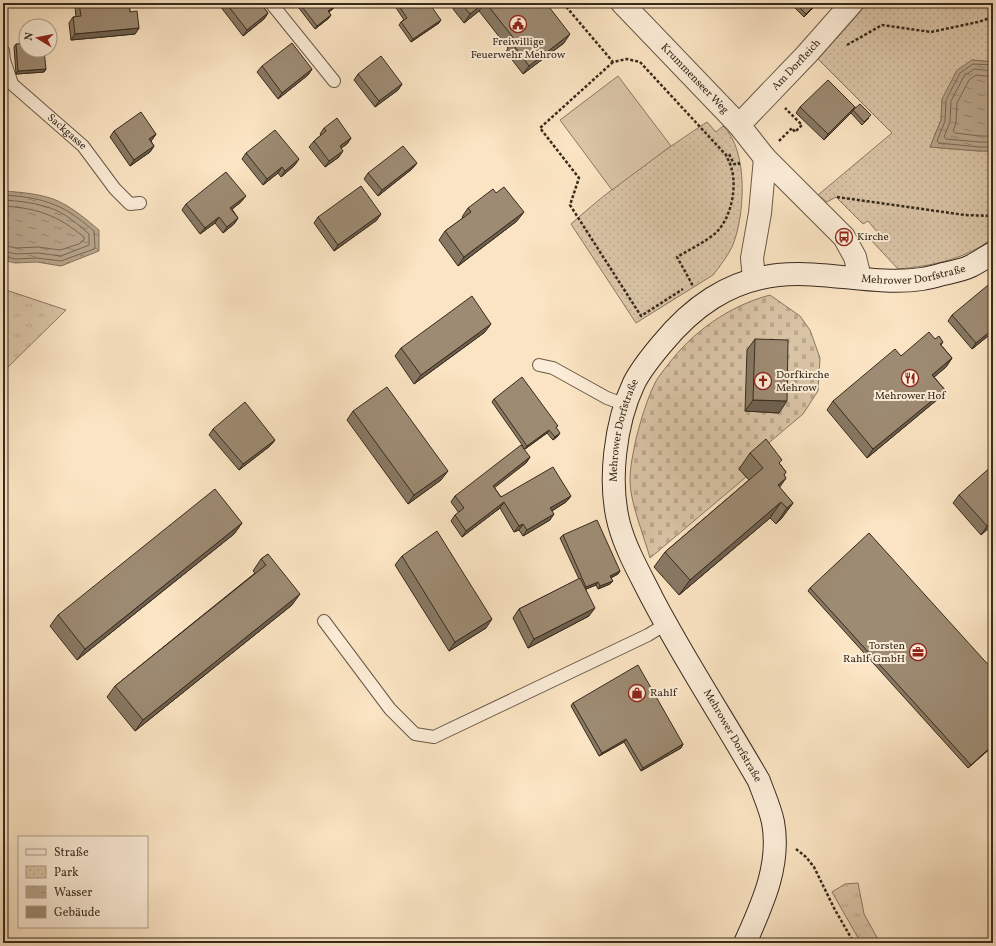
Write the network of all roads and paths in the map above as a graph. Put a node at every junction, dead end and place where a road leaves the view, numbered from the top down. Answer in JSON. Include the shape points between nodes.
{"nodes":[{"id":1,"x":271,"y":3,"type":"edge"},
{"id":2,"x":563,"y":3,"type":"edge"},
{"id":3,"x":622,"y":3,"type":"edge"},
{"id":4,"x":852,"y":3,"type":"edge"},
{"id":5,"x":993,"y":17,"type":"edge"},
{"id":6,"x":844,"y":46,"type":"dead end"},
{"id":7,"x":3,"y":52,"type":"edge"},
{"id":8,"x":613,"y":62,"type":"junction"},
{"id":9,"x":334,"y":81,"type":"dead end"},
{"id":10,"x":739,"y":125,"type":"junction"},
{"id":11,"x":802,"y":125,"type":"dead end"},
{"id":12,"x":771,"y":151,"type":"junction"},
{"id":13,"x":726,"y":155,"type":"junction"},
{"id":14,"x":736,"y":156,"type":"dead end"},
{"id":15,"x":830,"y":196,"type":"dead end"},
{"id":16,"x":140,"y":203,"type":"dead end"},
{"id":17,"x":993,"y":216,"type":"edge"},
{"id":18,"x":993,"y":253,"type":"edge"},
{"id":19,"x":860,"y":278,"type":"junction"},
{"id":20,"x":754,"y":279,"type":"junction"},
{"id":21,"x":539,"y":365,"type":"dead end"},
{"id":22,"x":626,"y":405,"type":"junction"},
{"id":23,"x":324,"y":621,"type":"dead end"},
{"id":24,"x":666,"y":624,"type":"junction"},
{"id":25,"x":783,"y":847,"type":"junction"},
{"id":26,"x":745,"y":943,"type":"edge"},
{"id":27,"x":854,"y":943,"type":"edge"}],
"edges":[{"from":1,"to":9,"type":"lane"},
{"from":2,"to":8,"type":"path"},
{"from":3,"to":10,"type":"main road","name":"Krummenseer Weg"},
{"from":4,"to":10,"type":"main road","name":"Am Dorfteich"},
{"from":5,"to":6,"type":"path","via":[[931,32],[882,25]]},
{"from":7,"to":16,"type":"lane","name":"Sackgasse","via":[[12,84],[83,146],[115,189],[130,204]]},
{"from":8,"to":13,"type":"path","via":[[627,59],[640,62]]},
{"from":8,"to":13,"type":"path","via":[[540,128],[579,178],[570,205],[641,316],[692,284],[677,257],[714,235],[727,217],[732,200],[733,179]]},
{"from":10,"to":12,"type":"main road","name":"Krummenseer Weg"},
{"from":11,"to":12,"type":"path","via":[[795,132],[792,128]]},
{"from":12,"to":19,"type":"main road","name":"Krummenseer Weg","via":[[844,237],[855,256]]},
{"from":12,"to":20,"type":"main road","via":[[752,258]]},
{"from":13,"to":14,"type":"path","via":[[730,154],[734,164],[739,164]]},
{"from":15,"to":17,"type":"path","via":[[965,215]]},
{"from":18,"to":19,"type":"main road","name":"Mehrower Dorfstraße","via":[[970,266],[921,279]]},
{"from":19,"to":20,"type":"main road","name":"Mehrower Dorfstraße","via":[[801,274]]},
{"from":20,"to":22,"type":"main road","name":"Mehrower Dorfstraße","via":[[711,298],[670,334],[634,383]]},
{"from":21,"to":22,"type":"lane","via":[[553,368],[607,398]]},
{"from":22,"to":24,"type":"main road","name":"Mehrower Dorfstraße","via":[[617,439],[614,464],[615,503],[624,541]]},
{"from":23,"to":24,"type":"lane","via":[[390,709],[415,734],[434,737],[648,635]]},
{"from":24,"to":25,"type":"main road","name":"Mehrower Dorfstraße","via":[[759,782]]},
{"from":25,"to":26,"type":"main road","name":"Mehrower Dorfstraße"},
{"from":25,"to":27,"type":"path","via":[[795,849],[806,857]]}]}
